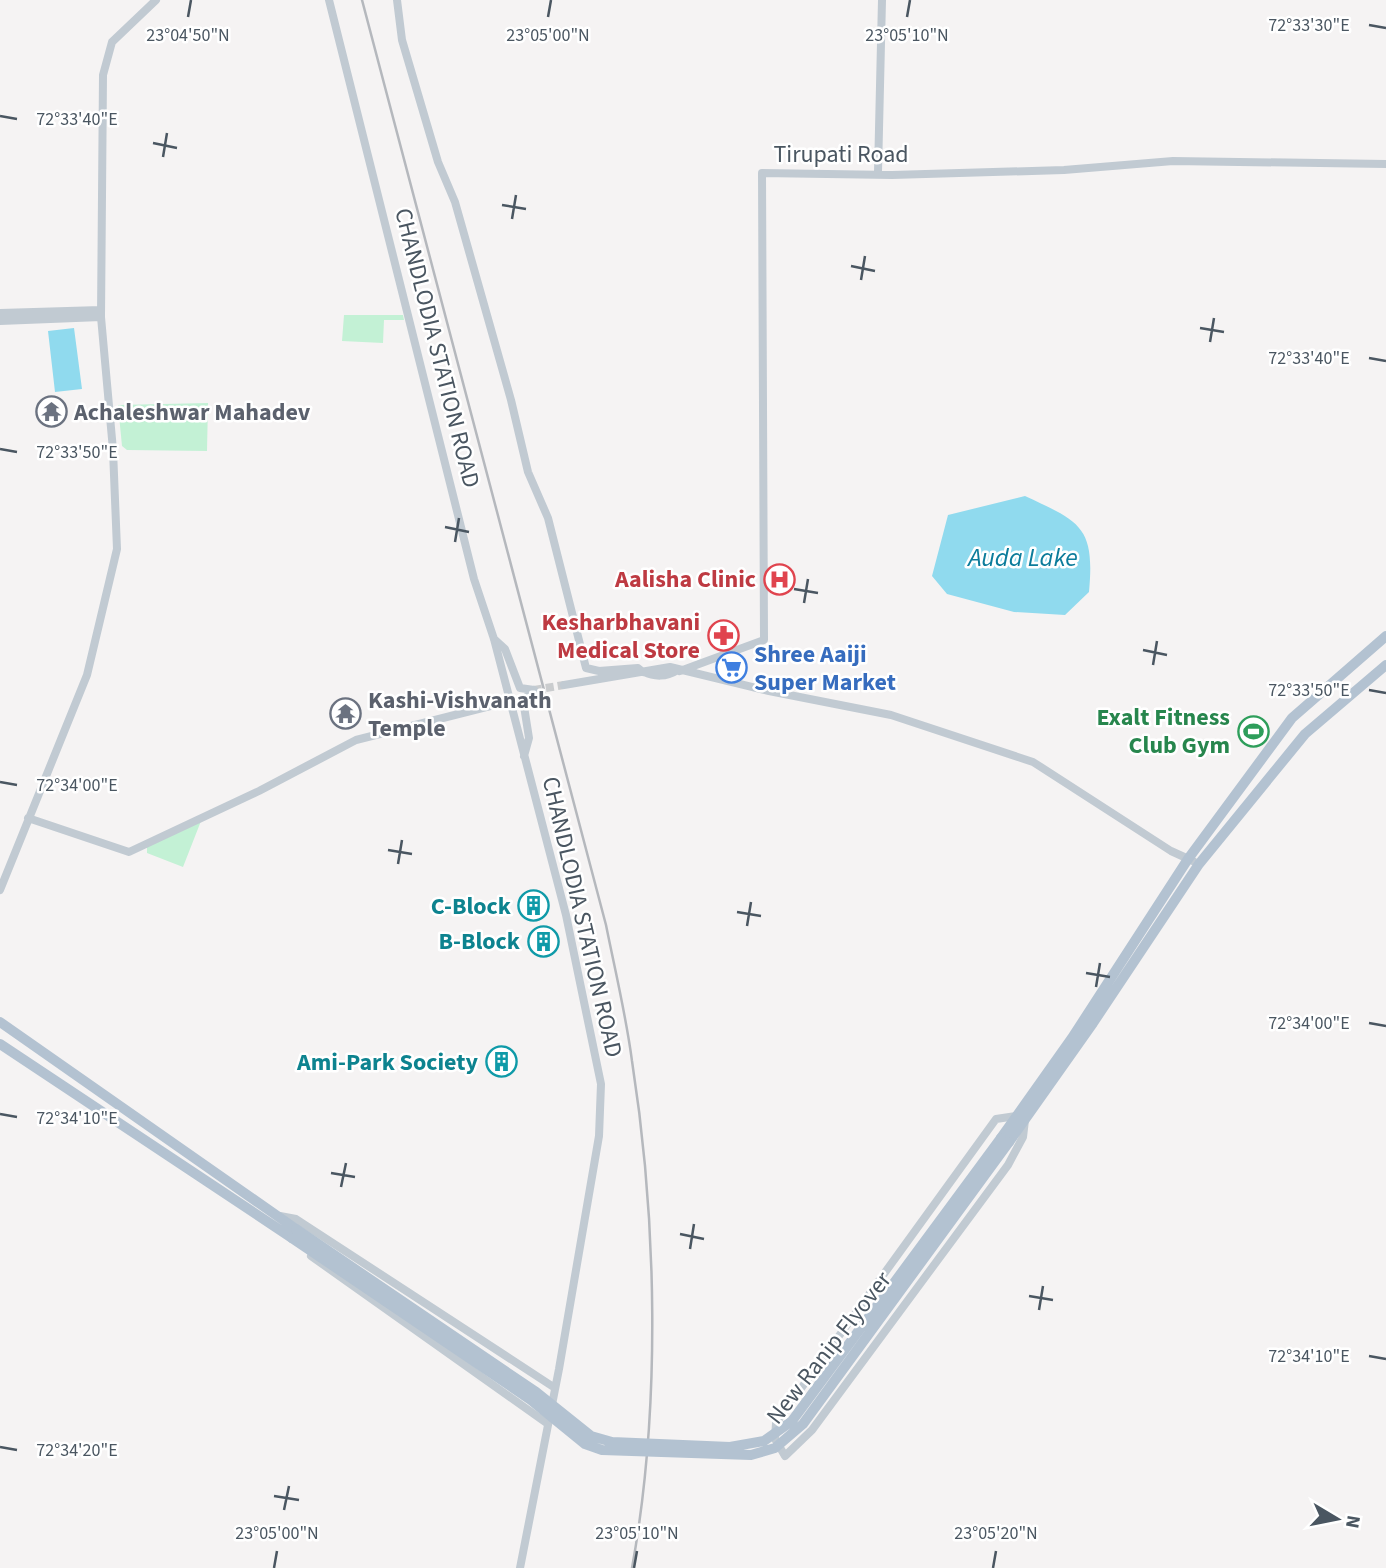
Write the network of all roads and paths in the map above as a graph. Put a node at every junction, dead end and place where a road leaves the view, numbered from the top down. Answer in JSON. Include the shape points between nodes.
{"nodes":[{"id":1,"x":156,"y":0,"type":"edge"},
{"id":2,"x":329,"y":0,"type":"edge"},
{"id":3,"x":397,"y":0,"type":"edge"},
{"id":4,"x":882,"y":0,"type":"edge"},
{"id":5,"x":1386,"y":164,"type":"edge"},
{"id":6,"x":878,"y":172,"type":"junction"},
{"id":7,"x":0,"y":313,"type":"edge"},
{"id":8,"x":101,"y":314,"type":"junction"},
{"id":9,"x":0,"y":321,"type":"edge"},
{"id":10,"x":1386,"y":636,"type":"edge"},
{"id":11,"x":494,"y":639,"type":"junction"},
{"id":12,"x":1386,"y":665,"type":"edge"},
{"id":13,"x":678,"y":671,"type":"junction"},
{"id":14,"x":644,"y":672,"type":"junction"},
{"id":15,"x":564,"y":685,"type":"tunnel mouth"},
{"id":16,"x":510,"y":701,"type":"junction"},
{"id":17,"x":524,"y":756,"type":"junction"},
{"id":18,"x":28,"y":818,"type":"junction"},
{"id":19,"x":1194,"y":861,"type":"junction"},
{"id":20,"x":0,"y":890,"type":"edge"},
{"id":21,"x":0,"y":1022,"type":"edge"},
{"id":22,"x":0,"y":1044,"type":"edge"},
{"id":23,"x":1020,"y":1118,"type":"junction"},
{"id":24,"x":277,"y":1215,"type":"junction"},
{"id":25,"x":279,"y":1230,"type":"junction"},
{"id":26,"x":294,"y":1234,"type":"junction"},
{"id":27,"x":555,"y":1388,"type":"junction"},
{"id":28,"x":548,"y":1424,"type":"junction"},
{"id":29,"x":520,"y":1568,"type":"edge"}],
"edges":[{"from":1,"to":8,"type":"street","via":[[112,42],[103,75]]},
{"from":2,"to":11,"type":"street","name":"CHANDLODIA STATION ROAD","via":[[474,579]]},
{"from":3,"to":14,"type":"street","via":[[402,40],[438,162],[455,202],[528,472],[548,518],[586,668],[636,667]]},
{"from":4,"to":6,"type":"street"},
{"from":5,"to":6,"type":"street","name":"Tirupati Road","via":[[1173,161],[1064,170]]},
{"from":6,"to":13,"type":"street","name":"Tirupati Road","via":[[762,173],[764,640]]},
{"from":7,"to":8,"type":"street"},
{"from":8,"to":9,"type":"street"},
{"from":8,"to":18,"type":"street","via":[[117,549],[87,675]]},
{"from":10,"to":19,"type":"main road","via":[[1292,718]]},
{"from":11,"to":16,"type":"street","name":"CHANDLODIA STATION ROAD"},
{"from":11,"to":17,"type":"street","via":[[505,649],[520,688],[534,690],[522,702],[529,738]]},
{"from":12,"to":19,"type":"main road","via":[[1305,734]]},
{"from":13,"to":14,"type":"street","via":[[670,667]]},
{"from":13,"to":19,"type":"street","via":[[891,715],[1009,752],[1033,762],[1171,851]]},
{"from":14,"to":15,"type":"street"},
{"from":16,"to":17,"type":"street","name":"CHANDLODIA STATION ROAD"},
{"from":16,"to":18,"type":"street","via":[[356,740],[129,852]]},
{"from":17,"to":27,"type":"street","name":"CHANDLODIA STATION ROAD","via":[[566,915],[601,1084],[599,1136]]},
{"from":18,"to":20,"type":"street"},
{"from":19,"to":23,"type":"main road","name":"New Ranip Flyover"},
{"from":21,"to":24,"type":"main road","name":"New Ranip Flyover"},
{"from":22,"to":25,"type":"main road","name":"New Ranip Flyover"},
{"from":23,"to":23,"type":"street","via":[[1023,1137],[1008,1165],[812,1430],[785,1456],[775,1439],[776,1423],[996,1119]]},
{"from":23,"to":26,"type":"main road","name":"New Ranip Flyover","bridge":true,"via":[[803,1424],[775,1448],[751,1455],[602,1450],[585,1444],[531,1400]]},
{"from":24,"to":26,"type":"main road","name":"New Ranip Flyover"},
{"from":24,"to":27,"type":"street","via":[[296,1219]]},
{"from":25,"to":26,"type":"main road","name":"New Ranip Flyover"},
{"from":25,"to":28,"type":"street"},
{"from":27,"to":28,"type":"street","name":"CHANDLODIA STATION ROAD"},
{"from":28,"to":29,"type":"street","name":"CHANDLODIA STATION ROAD"}]}
